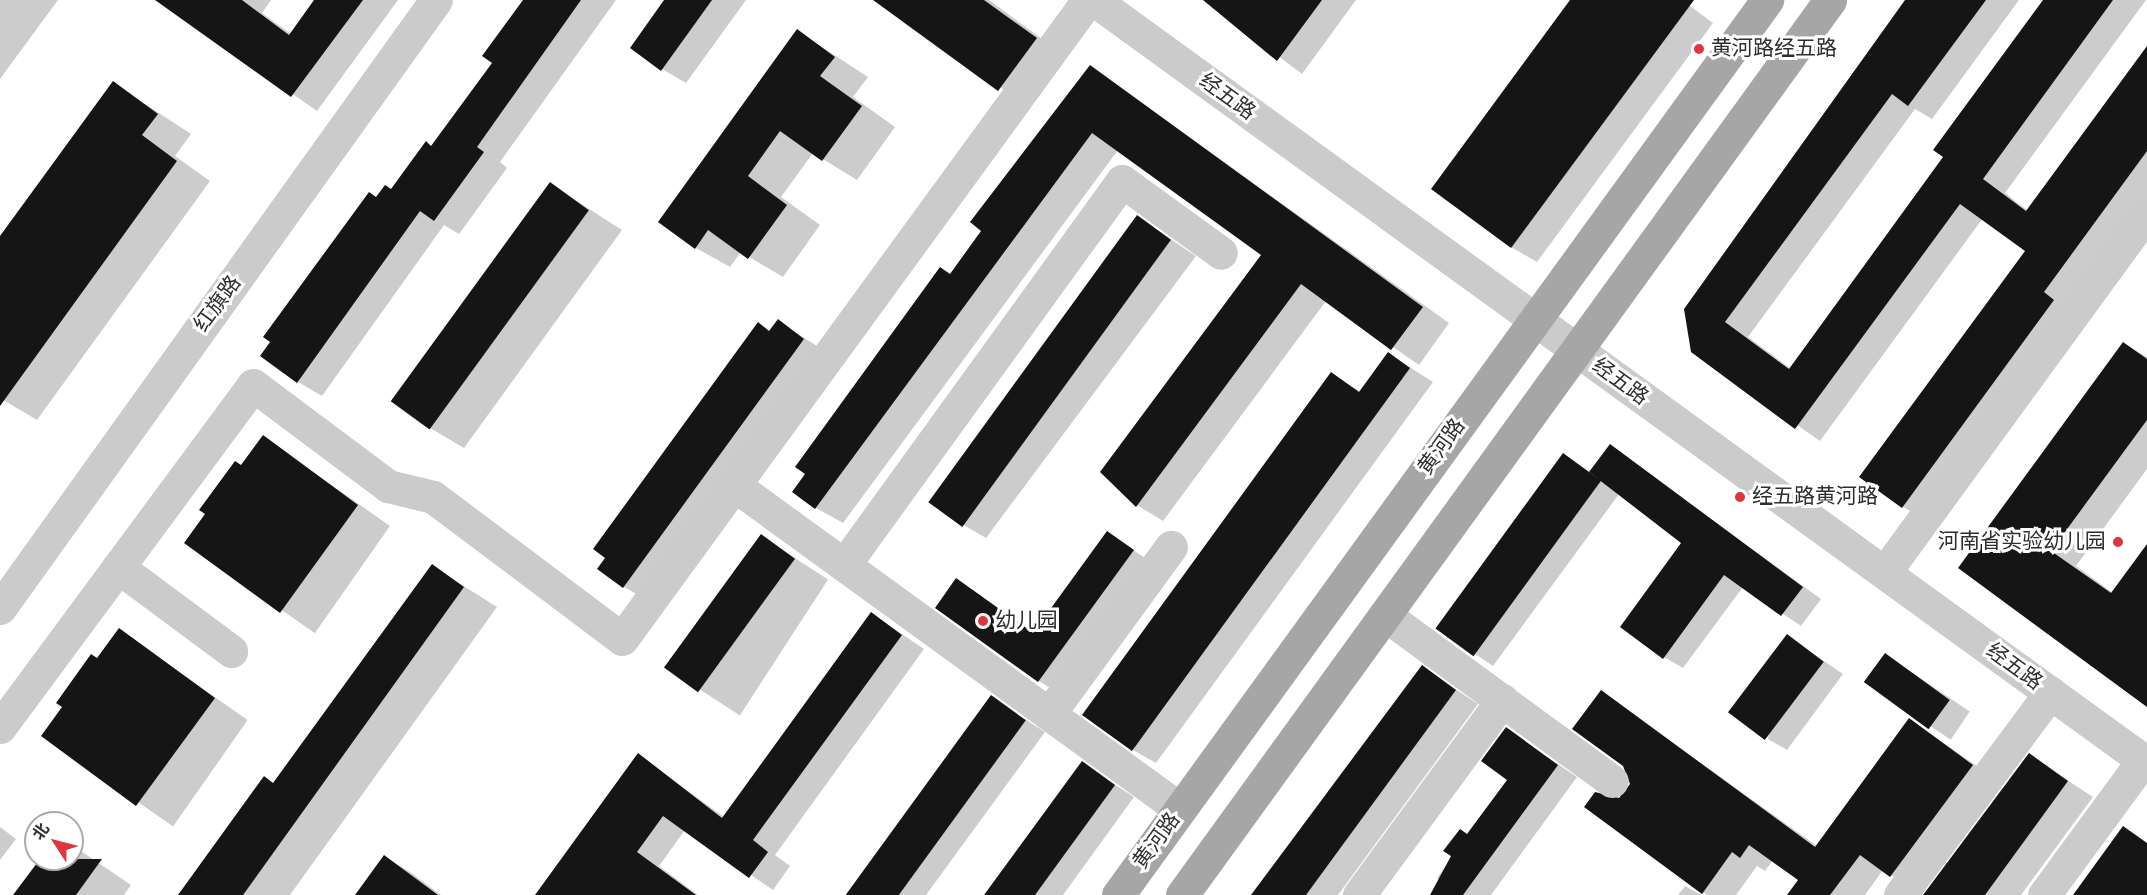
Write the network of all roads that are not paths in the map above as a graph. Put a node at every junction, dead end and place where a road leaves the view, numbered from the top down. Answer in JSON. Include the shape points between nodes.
{"nodes":[{"id":1,"x":435,"y":0,"type":"edge"},
{"id":2,"x":1088,"y":0,"type":"edge"},
{"id":3,"x":1094,"y":0,"type":"edge"},
{"id":4,"x":1767,"y":0,"type":"edge"},
{"id":5,"x":1830,"y":0,"type":"edge"},
{"id":6,"x":2147,"y":213,"type":"edge"},
{"id":7,"x":1221,"y":253,"type":"dead end"},
{"id":8,"x":1534,"y":321,"type":"junction"},
{"id":9,"x":1576,"y":351,"type":"junction"},
{"id":10,"x":734,"y":485,"type":"junction"},
{"id":11,"x":1171,"y":547,"type":"dead end"},
{"id":12,"x":844,"y":566,"type":"junction"},
{"id":13,"x":118,"y":567,"type":"junction"},
{"id":14,"x":1885,"y":572,"type":"junction"},
{"id":15,"x":0,"y":608,"type":"edge"},
{"id":16,"x":1385,"y":615,"type":"junction"},
{"id":17,"x":231,"y":651,"type":"dead end"},
{"id":18,"x":2050,"y":693,"type":"junction"},
{"id":19,"x":1502,"y":700,"type":"junction"},
{"id":20,"x":1049,"y":714,"type":"junction"},
{"id":21,"x":0,"y":727,"type":"edge"},
{"id":22,"x":2145,"y":761,"type":"edge"},
{"id":23,"x":1612,"y":781,"type":"dead end"},
{"id":24,"x":1180,"y":809,"type":"junction"},
{"id":25,"x":1118,"y":895,"type":"edge"},
{"id":26,"x":1182,"y":895,"type":"edge"},
{"id":27,"x":1359,"y":895,"type":"edge"},
{"id":28,"x":1900,"y":895,"type":"edge"},
{"id":29,"x":2044,"y":895,"type":"edge"}],
"edges":[{"from":1,"to":15,"type":"street","name":"红旗路"},
{"from":2,"to":10,"type":"street"},
{"from":3,"to":8,"type":"street","name":"经五路"},
{"from":4,"to":8,"type":"main road","name":"黄河路"},
{"from":5,"to":9,"type":"main road"},
{"from":6,"to":14,"type":"street"},
{"from":7,"to":12,"type":"street","via":[[1122,181]]},
{"from":8,"to":9,"type":"street","name":"经五路"},
{"from":8,"to":24,"type":"main road","name":"黄河路"},
{"from":9,"to":14,"type":"street","name":"经五路"},
{"from":9,"to":16,"type":"main road"},
{"from":10,"to":12,"type":"street"},
{"from":10,"to":13,"type":"street","via":[[622,639],[433,497],[388,486],[253,386]]},
{"from":11,"to":20,"type":"street"},
{"from":12,"to":20,"type":"street"},
{"from":13,"to":17,"type":"street"},
{"from":13,"to":21,"type":"street"},
{"from":14,"to":18,"type":"street","name":"经五路"},
{"from":16,"to":19,"type":"street"},
{"from":16,"to":26,"type":"main road"},
{"from":18,"to":22,"type":"street","name":"经五路"},
{"from":18,"to":28,"type":"street"},
{"from":19,"to":23,"type":"street"},
{"from":19,"to":27,"type":"street"},
{"from":20,"to":24,"type":"street"},
{"from":22,"to":29,"type":"street"},
{"from":24,"to":25,"type":"main road","name":"黄河路"}]}
